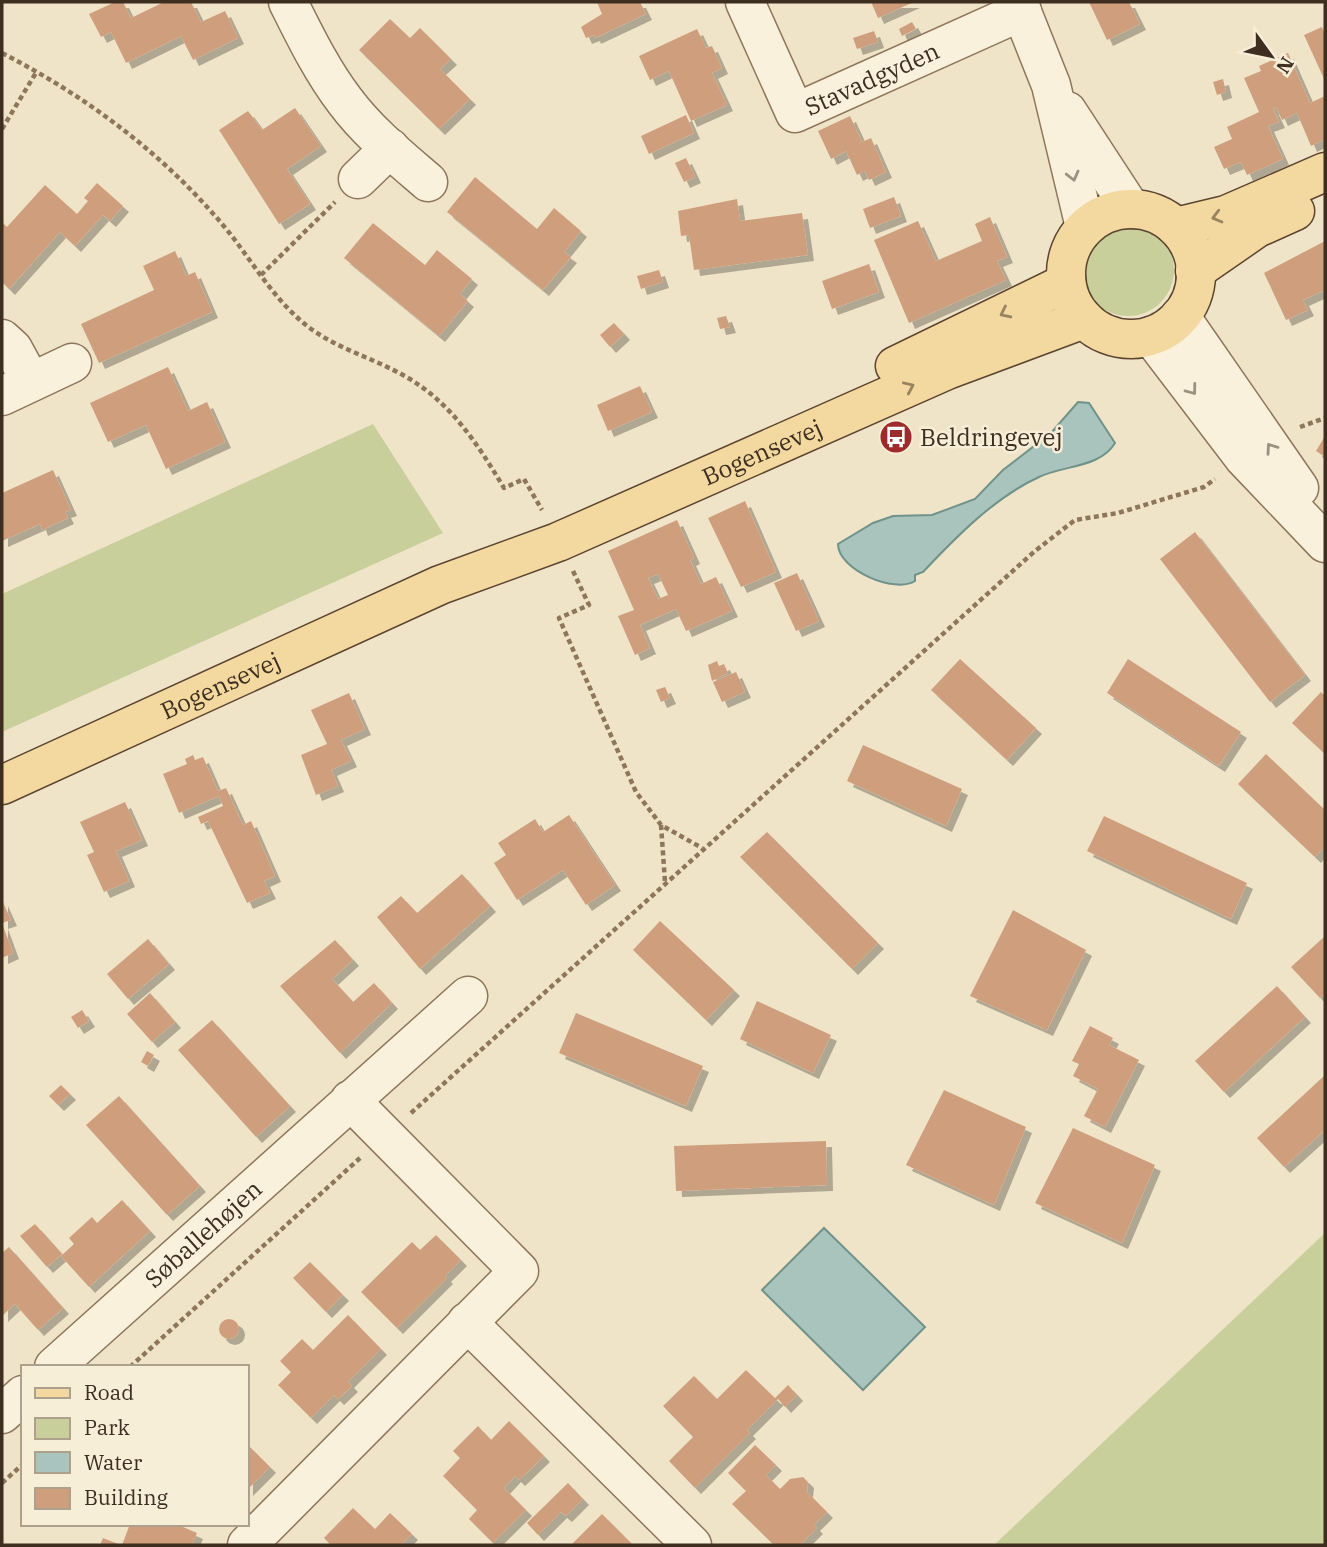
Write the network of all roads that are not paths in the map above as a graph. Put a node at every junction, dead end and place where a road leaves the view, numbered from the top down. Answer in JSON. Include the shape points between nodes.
{"nodes":[{"id":1,"x":288,"y":2,"type":"edge"},
{"id":2,"x":745,"y":2,"type":"edge"},
{"id":3,"x":1020,"y":6,"type":"edge"},
{"id":4,"x":1051,"y":85,"type":"junction"},
{"id":5,"x":390,"y":148,"type":"junction"},
{"id":6,"x":1325,"y":172,"type":"edge"},
{"id":7,"x":358,"y":179,"type":"road end"},
{"id":8,"x":428,"y":182,"type":"dead end"},
{"id":9,"x":1325,"y":197,"type":"edge"},
{"id":10,"x":1131,"y":209,"type":"junction"},
{"id":11,"x":1176,"y":227,"type":"junction"},
{"id":12,"x":1085,"y":228,"type":"junction"},
{"id":13,"x":1195,"y":271,"type":"junction"},
{"id":14,"x":1066,"y":283,"type":"junction"},
{"id":15,"x":1084,"y":319,"type":"junction"},
{"id":16,"x":1165,"y":326,"type":"junction"},
{"id":17,"x":2,"y":339,"type":"edge"},
{"id":18,"x":72,"y":363,"type":"dead end"},
{"id":19,"x":16,"y":389,"type":"edge"},
{"id":20,"x":1255,"y":449,"type":"junction"},
{"id":21,"x":1325,"y":523,"type":"edge"},
{"id":22,"x":1325,"y":544,"type":"edge"},
{"id":23,"x":440,"y":585,"type":"junction"},
{"id":24,"x":2,"y":785,"type":"edge"},
{"id":25,"x":468,"y":996,"type":"dead end"},
{"id":26,"x":350,"y":1100,"type":"junction"},
{"id":27,"x":467,"y":1322,"type":"junction"},
{"id":28,"x":56,"y":1365,"type":"edge"},
{"id":29,"x":21,"y":1397,"type":"edge"},
{"id":30,"x":2,"y":1414,"type":"edge"},
{"id":31,"x":247,"y":1545,"type":"edge"},
{"id":32,"x":692,"y":1545,"type":"edge"}],
"edges":[{"from":1,"to":5,"type":"street","via":[[346,102]]},
{"from":2,"to":3,"type":"street","name":"Stavadgyden","via":[[795,113]]},
{"from":3,"to":4,"type":"street","name":"Stavadgyden"},
{"from":4,"to":10,"type":"street","name":"Stavadgyden"},
{"from":4,"to":12,"type":"street","name":"Stavadgyden","one_way":true},
{"from":5,"to":7,"type":"street"},
{"from":5,"to":8,"type":"street"},
{"from":6,"to":11,"type":"main road","one_way":true,"via":[[1226,215]]},
{"from":9,"to":13,"type":"main road","via":[[1257,228]]},
{"from":10,"to":11,"type":"main road","via":[[1155,214]]},
{"from":10,"to":12,"type":"main road","via":[[1114,211]]},
{"from":11,"to":13,"type":"main road","via":[[1186,240]]},
{"from":12,"to":14,"type":"main road","via":[[1073,244]]},
{"from":13,"to":16,"type":"main road","via":[[1194,287]]},
{"from":14,"to":15,"type":"main road","via":[[1072,303]]},
{"from":14,"to":23,"type":"main road","name":"Bogensevej","one_way":true,"via":[[836,394],[547,520]]},
{"from":15,"to":16,"type":"main road","via":[[1120,338]]},
{"from":23,"to":15,"type":"main road","name":"Bogensevej","one_way":true,"via":[[558,542],[947,370]]},
{"from":16,"to":20,"type":"street"},
{"from":17,"to":19,"type":"street","via":[[13,349]]},
{"from":18,"to":19,"type":"street"},
{"from":21,"to":20,"type":"street","one_way":true},
{"from":20,"to":22,"type":"street"},
{"from":23,"to":24,"type":"main road","name":"Bogensevej"},
{"from":25,"to":26,"type":"street","name":"Søballehøjen"},
{"from":26,"to":27,"type":"street","via":[[519,1271]]},
{"from":26,"to":28,"type":"street","name":"Søballehøjen"},
{"from":27,"to":31,"type":"street"},
{"from":27,"to":32,"type":"street"},
{"from":29,"to":30,"type":"street"}]}
